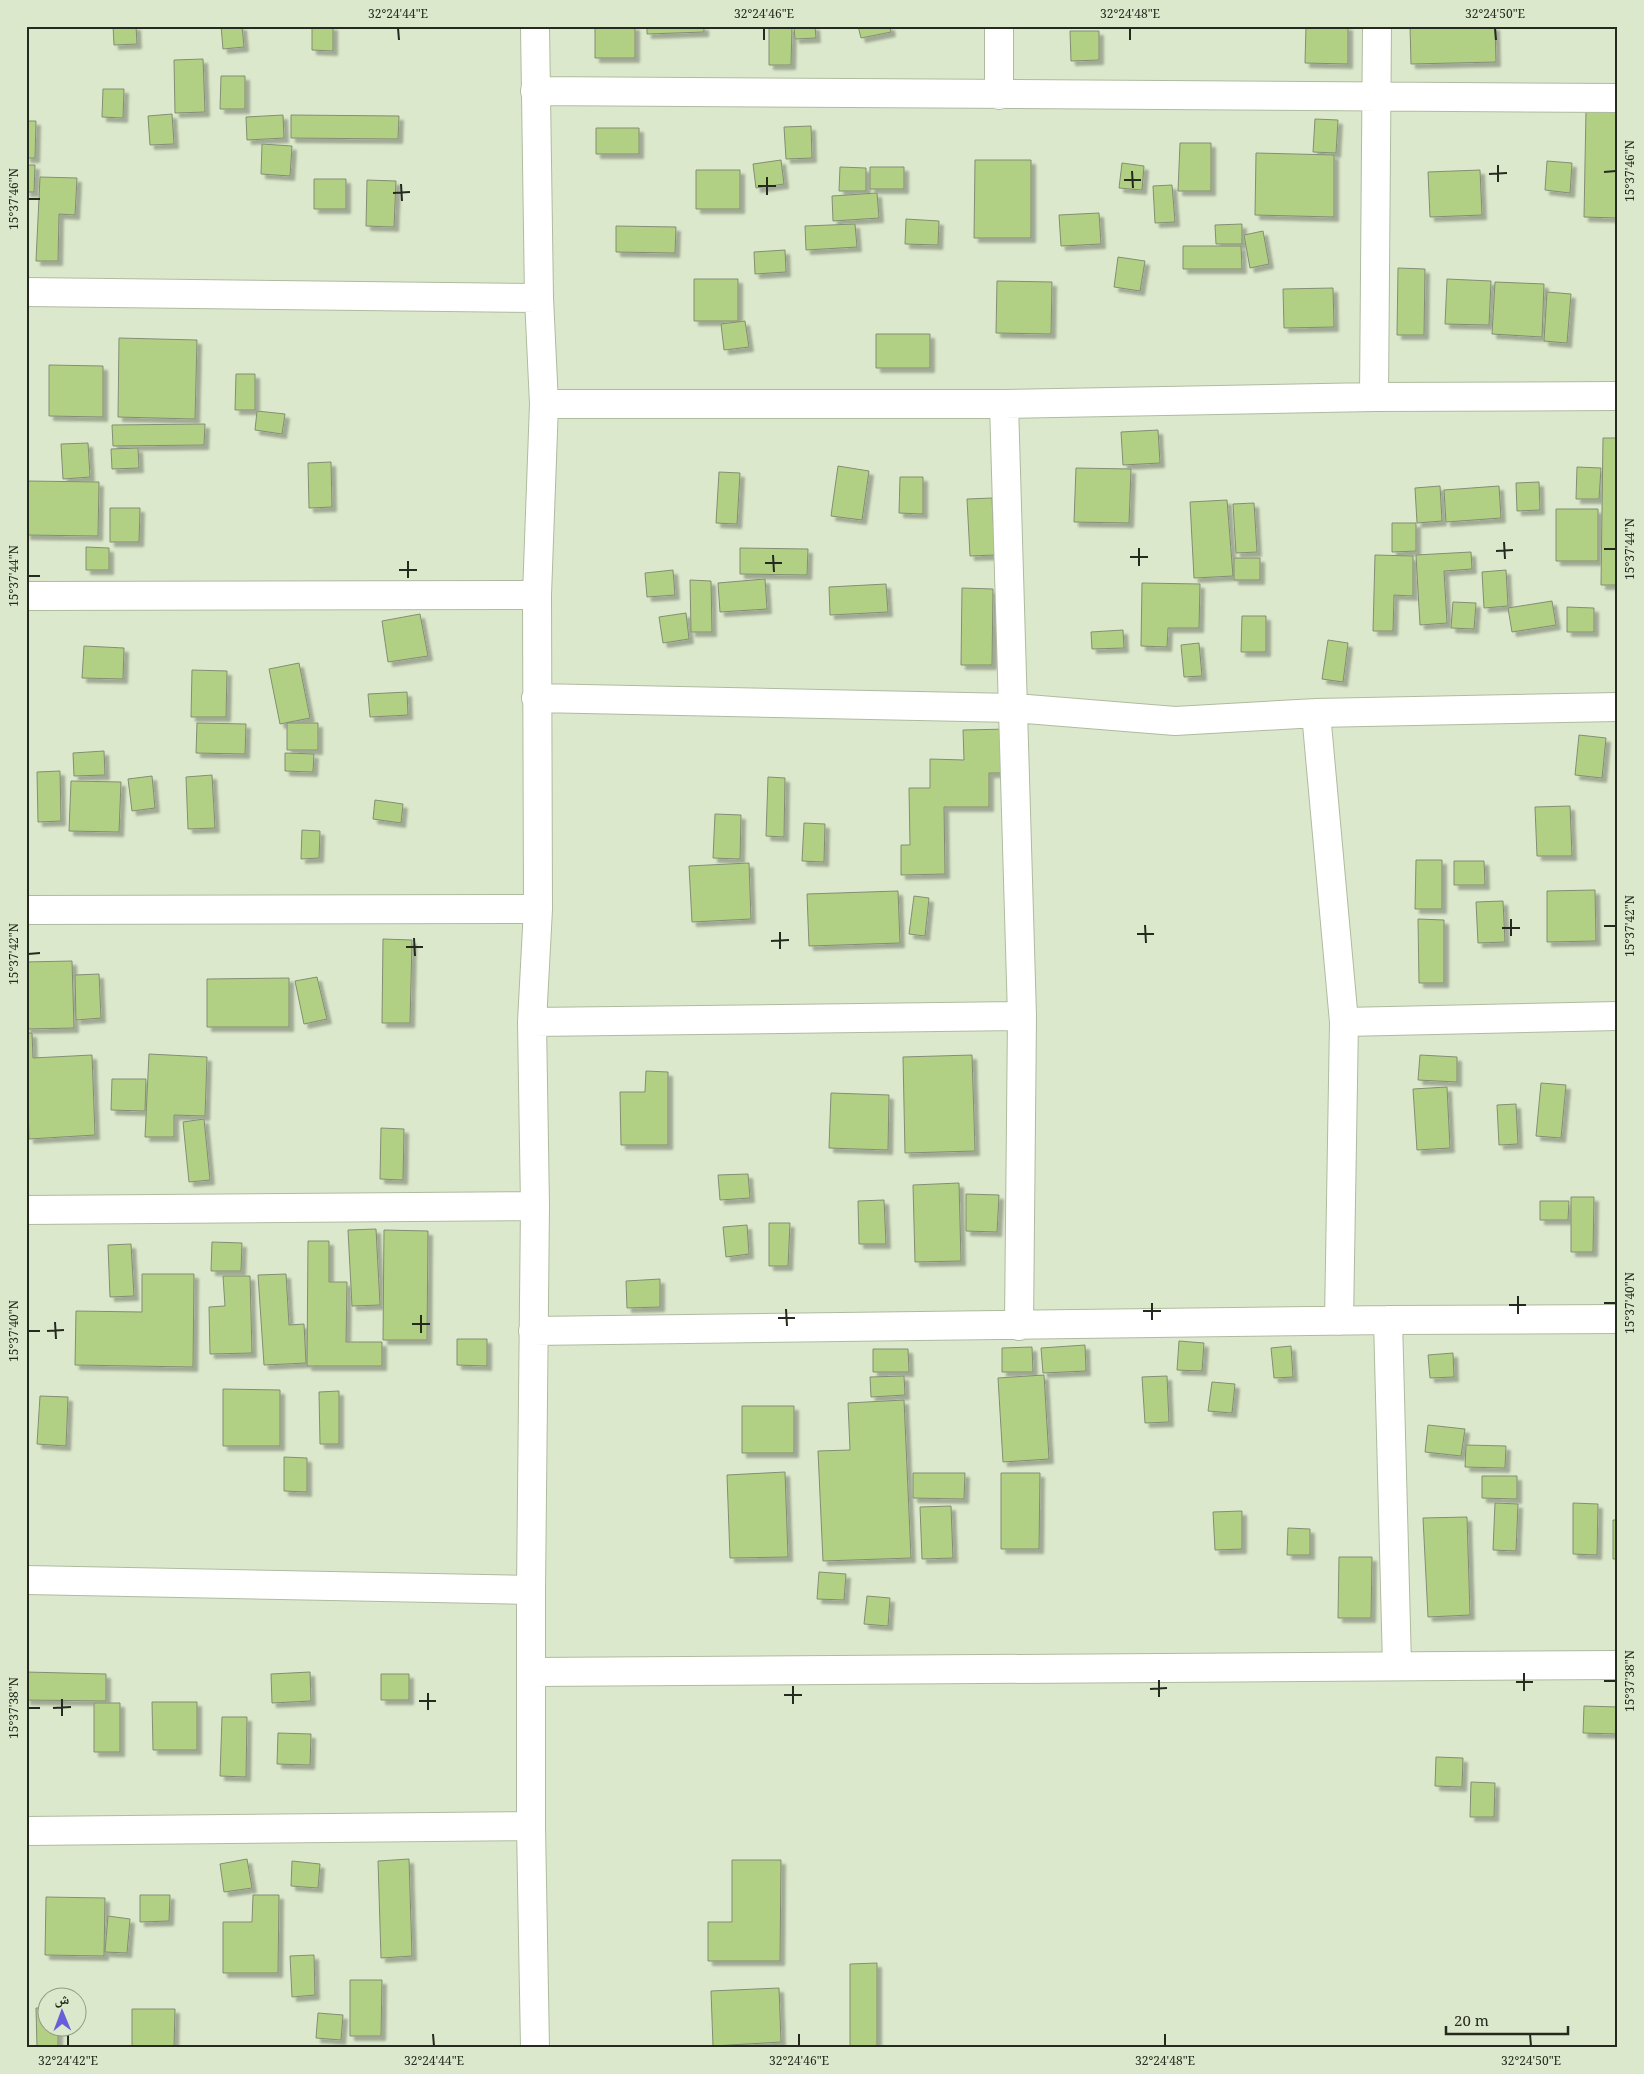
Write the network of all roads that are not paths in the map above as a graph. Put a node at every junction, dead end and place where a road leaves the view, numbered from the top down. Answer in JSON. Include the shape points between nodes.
{"nodes":[{"id":1,"x":535,"y":26,"type":"edge"},
{"id":2,"x":999,"y":26,"type":"edge"},
{"id":3,"x":1377,"y":26,"type":"edge"},
{"id":4,"x":535,"y":91,"type":"junction"},
{"id":5,"x":999,"y":95,"type":"junction"},
{"id":6,"x":1378,"y":97,"type":"junction"},
{"id":7,"x":1618,"y":98,"type":"edge"},
{"id":8,"x":26,"y":292,"type":"edge"},
{"id":9,"x":539,"y":298,"type":"junction"},
{"id":10,"x":1374,"y":396,"type":"junction"},
{"id":11,"x":1618,"y":396,"type":"edge"},
{"id":12,"x":544,"y":404,"type":"junction"},
{"id":13,"x":1004,"y":404,"type":"junction"},
{"id":14,"x":537,"y":595,"type":"junction"},
{"id":15,"x":26,"y":596,"type":"edge"},
{"id":16,"x":536,"y":698,"type":"junction"},
{"id":17,"x":1618,"y":707,"type":"edge"},
{"id":18,"x":1014,"y":708,"type":"junction"},
{"id":19,"x":1316,"y":713,"type":"junction"},
{"id":20,"x":538,"y":909,"type":"junction"},
{"id":21,"x":26,"y":910,"type":"edge"},
{"id":22,"x":1022,"y":1016,"type":"junction"},
{"id":23,"x":1618,"y":1016,"type":"edge"},
{"id":24,"x":532,"y":1022,"type":"junction"},
{"id":25,"x":1344,"y":1022,"type":"junction"},
{"id":26,"x":535,"y":1206,"type":"junction"},
{"id":27,"x":26,"y":1210,"type":"edge"},
{"id":28,"x":1618,"y":1319,"type":"edge"},
{"id":29,"x":1388,"y":1320,"type":"junction"},
{"id":30,"x":1339,"y":1322,"type":"junction"},
{"id":31,"x":1019,"y":1326,"type":"junction"},
{"id":32,"x":533,"y":1332,"type":"junction"},
{"id":33,"x":26,"y":1580,"type":"edge"},
{"id":34,"x":531,"y":1590,"type":"junction"},
{"id":35,"x":1618,"y":1665,"type":"edge"},
{"id":36,"x":1397,"y":1666,"type":"junction"},
{"id":37,"x":532,"y":1672,"type":"junction"},
{"id":38,"x":531,"y":1826,"type":"junction"},
{"id":39,"x":26,"y":1831,"type":"edge"},
{"id":40,"x":536,"y":2048,"type":"edge"}],
"edges":[{"from":1,"to":4,"type":"street"},
{"from":2,"to":5,"type":"street"},
{"from":3,"to":6,"type":"street"},
{"from":4,"to":5,"type":"street"},
{"from":4,"to":9,"type":"street"},
{"from":5,"to":6,"type":"street"},
{"from":6,"to":7,"type":"street"},
{"from":6,"to":10,"type":"street"},
{"from":8,"to":9,"type":"street"},
{"from":9,"to":12,"type":"street"},
{"from":10,"to":11,"type":"street"},
{"from":10,"to":13,"type":"street"},
{"from":12,"to":13,"type":"street"},
{"from":12,"to":14,"type":"street"},
{"from":13,"to":18,"type":"street"},
{"from":14,"to":15,"type":"street"},
{"from":14,"to":16,"type":"street"},
{"from":16,"to":18,"type":"street"},
{"from":16,"to":20,"type":"street"},
{"from":17,"to":19,"type":"street"},
{"from":18,"to":19,"type":"street","via":[[1174,721]]},
{"from":18,"to":22,"type":"street"},
{"from":19,"to":25,"type":"street"},
{"from":20,"to":21,"type":"street"},
{"from":20,"to":24,"type":"street"},
{"from":22,"to":24,"type":"street"},
{"from":22,"to":31,"type":"street"},
{"from":23,"to":25,"type":"street"},
{"from":24,"to":26,"type":"street"},
{"from":25,"to":30,"type":"street"},
{"from":26,"to":27,"type":"street"},
{"from":26,"to":32,"type":"street"},
{"from":28,"to":29,"type":"street"},
{"from":29,"to":30,"type":"street"},
{"from":29,"to":36,"type":"street"},
{"from":30,"to":31,"type":"street"},
{"from":31,"to":32,"type":"street"},
{"from":32,"to":34,"type":"street"},
{"from":33,"to":34,"type":"street"},
{"from":34,"to":37,"type":"street"},
{"from":35,"to":36,"type":"street"},
{"from":36,"to":37,"type":"street"},
{"from":37,"to":38,"type":"street"},
{"from":38,"to":39,"type":"street"},
{"from":38,"to":40,"type":"street"}]}
